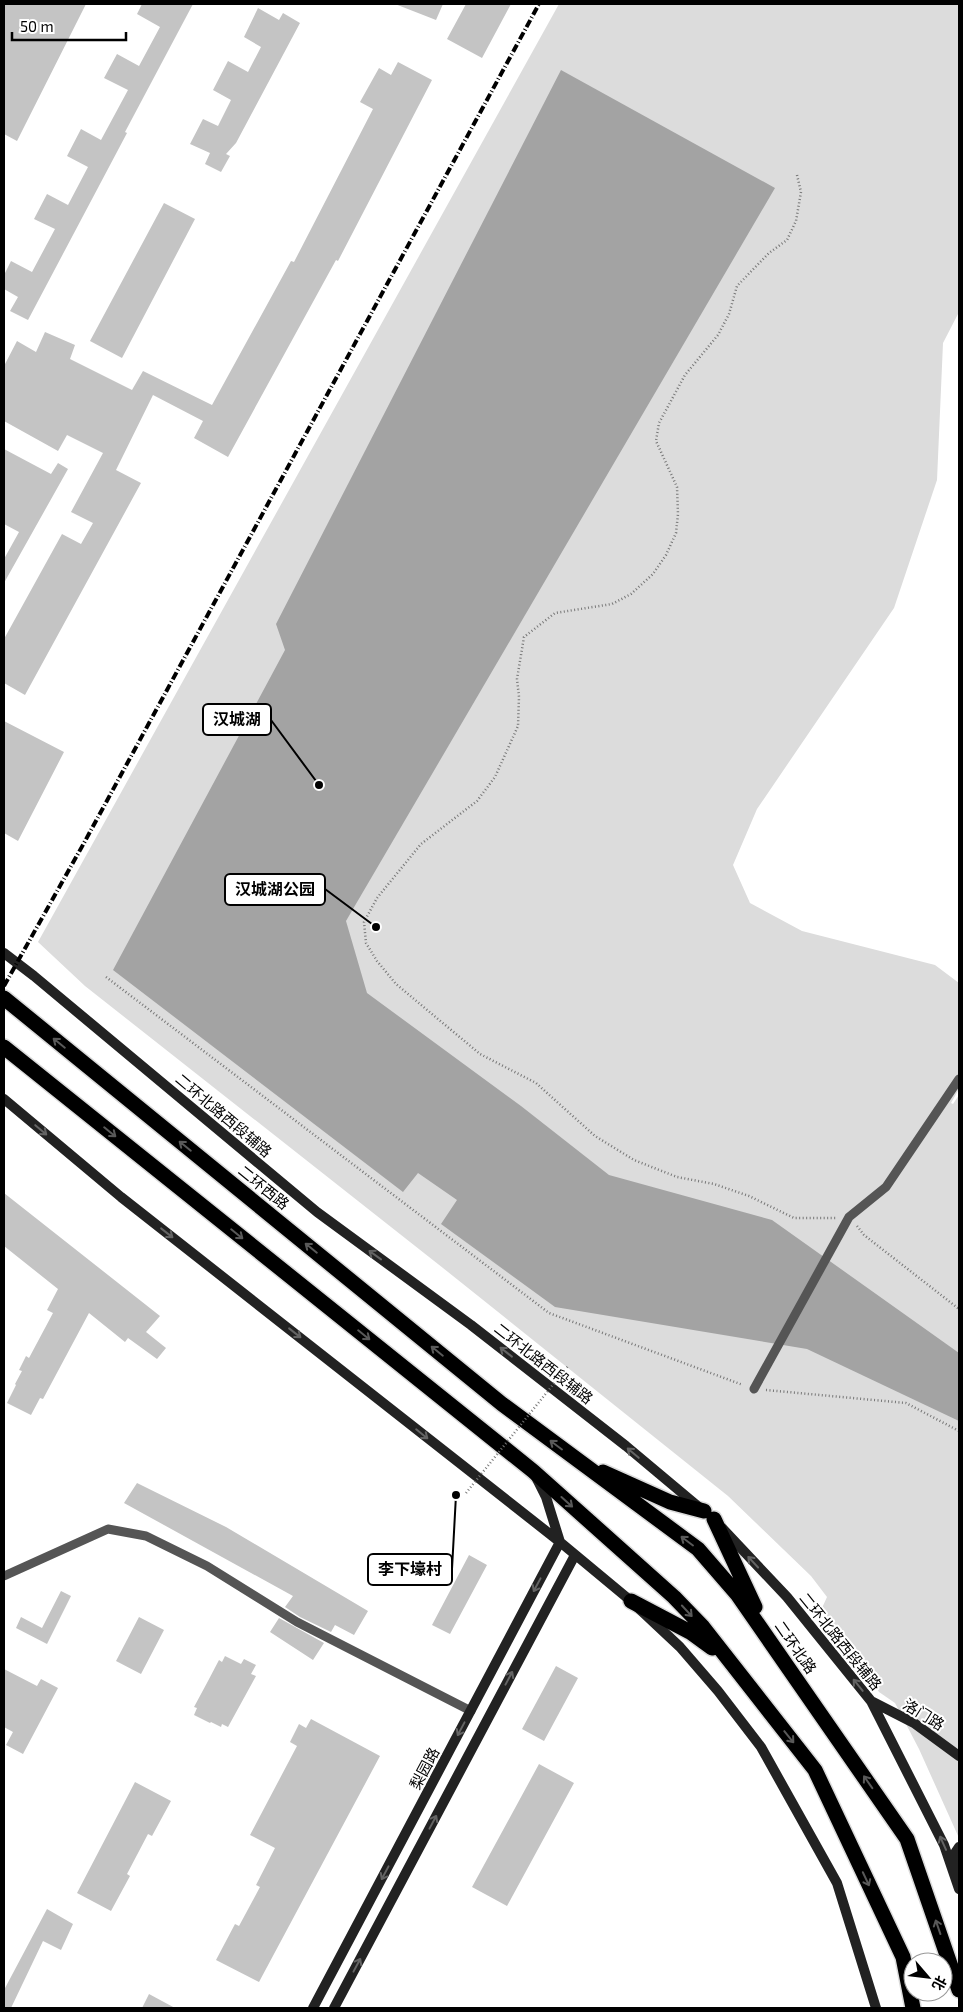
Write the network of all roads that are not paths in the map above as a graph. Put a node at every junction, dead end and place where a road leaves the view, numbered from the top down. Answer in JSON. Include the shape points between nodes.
{"nodes":[{"id":1,"x":4,"y":953,"type":"edge"},
{"id":2,"x":4,"y":998,"type":"edge"},
{"id":3,"x":4,"y":1047,"type":"edge"},
{"id":4,"x":959,"y":1078,"type":"edge"},
{"id":5,"x":4,"y":1099,"type":"edge"},
{"id":6,"x":754,"y":1389,"type":"road end"},
{"id":7,"x":502,"y":1404,"type":"joint"},
{"id":8,"x":581,"y":1464,"type":"junction"},
{"id":9,"x":533,"y":1472,"type":"junction"},
{"id":10,"x":709,"y":1515,"type":"junction"},
{"id":11,"x":560,"y":1542,"type":"junction"},
{"id":12,"x":575,"y":1555,"type":"junction"},
{"id":13,"x":4,"y":1576,"type":"edge"},
{"id":14,"x":631,"y":1601,"type":"junction"},
{"id":15,"x":773,"y":1645,"type":"junction"},
{"id":16,"x":728,"y":1661,"type":"junction"},
{"id":17,"x":871,"y":1701,"type":"junction"},
{"id":18,"x":471,"y":1711,"type":"junction"},
{"id":19,"x":959,"y":1756,"type":"edge"},
{"id":20,"x":959,"y":1847,"type":"edge"},
{"id":21,"x":954,"y":1875,"type":"junction"},
{"id":22,"x":959,"y":1889,"type":"edge"},
{"id":23,"x":959,"y":1990,"type":"edge"},
{"id":24,"x":313,"y":2008,"type":"edge"},
{"id":25,"x":334,"y":2008,"type":"edge"},
{"id":26,"x":876,"y":2008,"type":"edge"},
{"id":27,"x":913,"y":2008,"type":"edge"}],
"edges":[{"from":10,"to":1,"type":"main road","name":"二环北路西段辅路","one_way":true,"via":[[471,1325],[317,1212]]},
{"from":7,"to":2,"type":"highway","name":"二环西路","one_way":true},
{"from":3,"to":9,"type":"highway","one_way":true},
{"from":4,"to":6,"type":"lane","via":[[886,1187],[850,1217]]},
{"from":5,"to":11,"type":"main road","one_way":true,"via":[[121,1197]]},
{"from":8,"to":7,"type":"highway","name":"二环北路","one_way":true},
{"from":8,"to":10,"type":"highway"},
{"from":15,"to":8,"type":"highway","name":"二环北路","one_way":true,"via":[[737,1594],[698,1549]]},
{"from":9,"to":11,"type":"main road","via":[[546,1497]]},
{"from":9,"to":16,"type":"highway","one_way":true,"via":[[674,1597],[703,1627]]},
{"from":10,"to":15,"type":"highway"},
{"from":17,"to":10,"type":"main road","name":"二环北路西段辅路","one_way":true,"via":[[787,1597]]},
{"from":11,"to":12,"type":"main road"},
{"from":11,"to":18,"type":"main road","name":"梨园路","one_way":true},
{"from":12,"to":14,"type":"main road"},
{"from":25,"to":12,"type":"main road","one_way":true},
{"from":13,"to":18,"type":"lane","via":[[108,1529],[146,1536],[207,1566],[297,1622]]},
{"from":14,"to":16,"type":"highway","via":[[690,1632]]},
{"from":14,"to":26,"type":"main road","via":[[680,1647],[762,1747],[837,1884]]},
{"from":23,"to":15,"type":"highway","name":"二环北路","one_way":true,"via":[[907,1839]]},
{"from":16,"to":27,"type":"highway","one_way":true,"via":[[815,1770],[903,1957]]},
{"from":17,"to":19,"type":"main road","name":"洛门路","via":[[914,1724]]},
{"from":21,"to":17,"type":"main road","name":"二环北路西段辅路","one_way":true,"via":[[944,1844]]},
{"from":18,"to":24,"type":"main road","name":"梨园路","one_way":true},
{"from":20,"to":21,"type":"main road","via":[[955,1853]]},
{"from":21,"to":22,"type":"main road","name":"二环北路西段辅路"}]}
